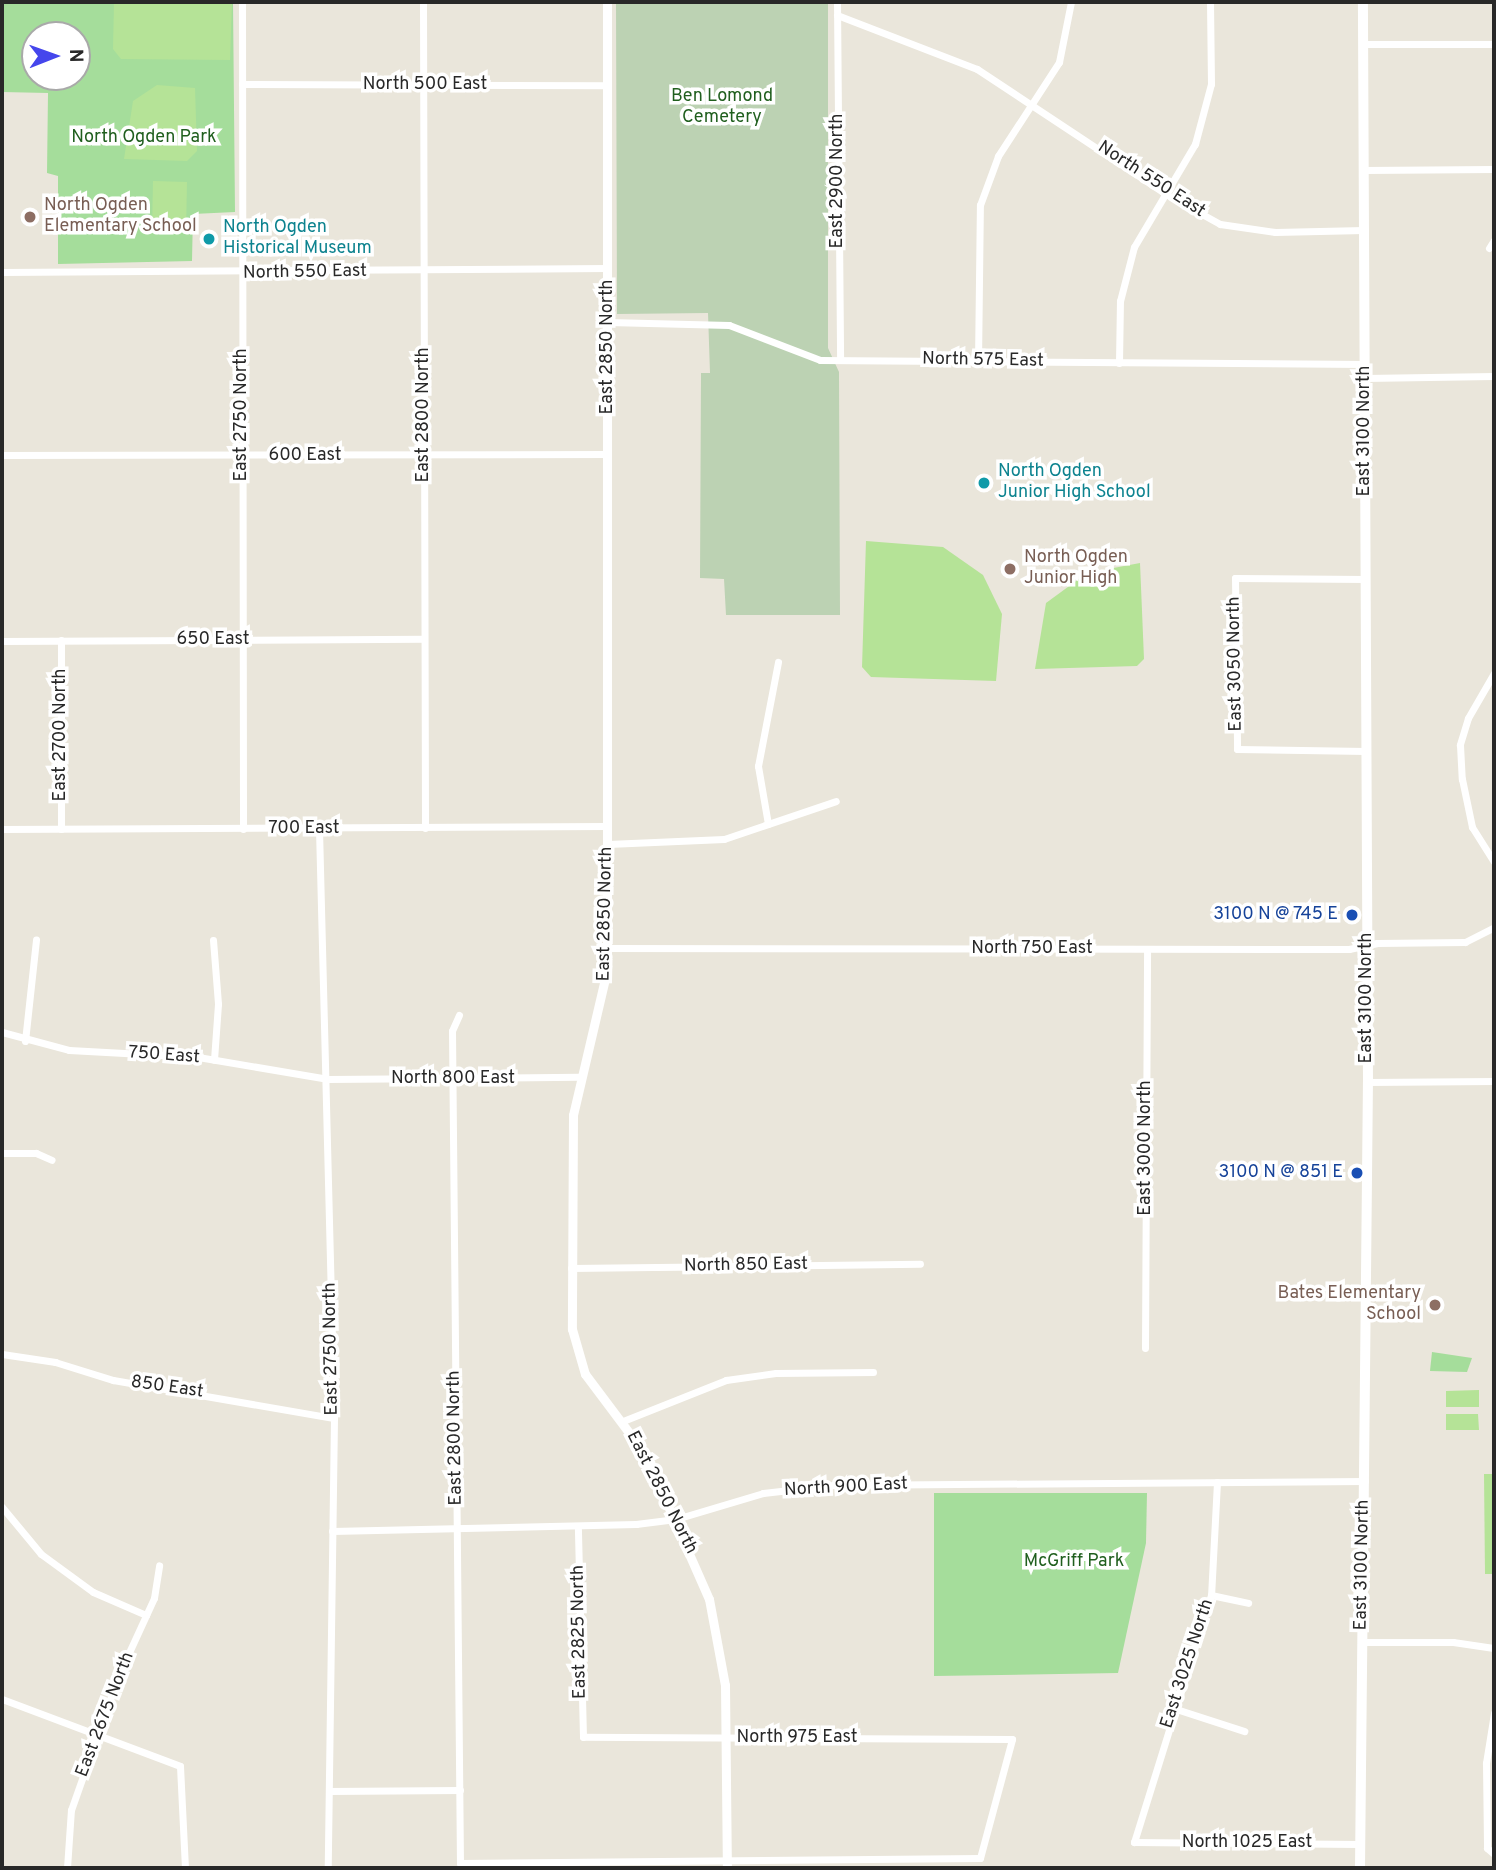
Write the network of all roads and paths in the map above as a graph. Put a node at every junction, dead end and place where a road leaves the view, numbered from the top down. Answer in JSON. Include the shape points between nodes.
{"nodes":[{"id":1,"x":242,"y":2,"type":"edge"},
{"id":2,"x":423,"y":2,"type":"edge"},
{"id":3,"x":607,"y":2,"type":"edge"},
{"id":4,"x":837,"y":2,"type":"edge"},
{"id":5,"x":1071,"y":2,"type":"edge"},
{"id":6,"x":1210,"y":2,"type":"edge"},
{"id":7,"x":1363,"y":2,"type":"edge"},
{"id":8,"x":837,"y":15,"type":"junction"},
{"id":9,"x":1363,"y":44,"type":"junction"},
{"id":10,"x":1494,"y":44,"type":"edge"},
{"id":11,"x":242,"y":84,"type":"junction"},
{"id":12,"x":607,"y":85,"type":"junction"},
{"id":13,"x":424,"y":86,"type":"junction"},
{"id":14,"x":1032,"y":102,"type":"junction"},
{"id":15,"x":1494,"y":169,"type":"edge"},
{"id":16,"x":1364,"y":170,"type":"junction"},
{"id":17,"x":1164,"y":192,"type":"junction"},
{"id":18,"x":1364,"y":230,"type":"junction"},
{"id":19,"x":1494,"y":240,"type":"edge"},
{"id":20,"x":1489,"y":248,"type":"dead end"},
{"id":21,"x":608,"y":268,"type":"junction"},
{"id":22,"x":424,"y":271,"type":"junction"},
{"id":23,"x":2,"y":272,"type":"edge"},
{"id":24,"x":242,"y":273,"type":"junction"},
{"id":25,"x":608,"y":322,"type":"junction"},
{"id":26,"x":840,"y":360,"type":"junction"},
{"id":27,"x":978,"y":362,"type":"junction"},
{"id":28,"x":1119,"y":363,"type":"junction"},
{"id":29,"x":1365,"y":364,"type":"junction"},
{"id":30,"x":1494,"y":376,"type":"edge"},
{"id":31,"x":1365,"y":378,"type":"junction"},
{"id":32,"x":608,"y":454,"type":"junction"},
{"id":33,"x":2,"y":455,"type":"edge"},
{"id":34,"x":242,"y":456,"type":"junction"},
{"id":35,"x":424,"y":456,"type":"junction"},
{"id":36,"x":1366,"y":579,"type":"junction"},
{"id":37,"x":424,"y":639,"type":"junction"},
{"id":38,"x":2,"y":640,"type":"edge"},
{"id":39,"x":61,"y":640,"type":"junction"},
{"id":40,"x":242,"y":640,"type":"junction"},
{"id":41,"x":778,"y":662,"type":"dead end"},
{"id":42,"x":1494,"y":673,"type":"edge"},
{"id":43,"x":1366,"y":751,"type":"junction"},
{"id":44,"x":836,"y":801,"type":"dead end"},
{"id":45,"x":768,"y":824,"type":"junction"},
{"id":46,"x":607,"y":826,"type":"junction"},
{"id":47,"x":425,"y":828,"type":"junction"},
{"id":48,"x":2,"y":829,"type":"edge"},
{"id":49,"x":61,"y":829,"type":"junction"},
{"id":50,"x":243,"y":829,"type":"junction"},
{"id":51,"x":319,"y":829,"type":"junction"},
{"id":52,"x":608,"y":844,"type":"junction"},
{"id":53,"x":1494,"y":862,"type":"edge"},
{"id":54,"x":1494,"y":927,"type":"edge"},
{"id":55,"x":36,"y":940,"type":"dead end"},
{"id":56,"x":213,"y":940,"type":"dead end"},
{"id":57,"x":1366,"y":947,"type":"junction"},
{"id":58,"x":607,"y":948,"type":"junction"},
{"id":59,"x":1147,"y":949,"type":"junction"},
{"id":60,"x":459,"y":1015,"type":"dead end"},
{"id":61,"x":2,"y":1032,"type":"edge"},
{"id":62,"x":25,"y":1041,"type":"junction"},
{"id":63,"x":214,"y":1060,"type":"junction"},
{"id":64,"x":579,"y":1077,"type":"junction"},
{"id":65,"x":328,"y":1079,"type":"junction"},
{"id":66,"x":452,"y":1079,"type":"junction"},
{"id":67,"x":1494,"y":1081,"type":"edge"},
{"id":68,"x":1367,"y":1082,"type":"junction"},
{"id":69,"x":2,"y":1153,"type":"edge"},
{"id":70,"x":52,"y":1160,"type":"dead end"},
{"id":71,"x":920,"y":1264,"type":"dead end"},
{"id":72,"x":571,"y":1268,"type":"junction"},
{"id":73,"x":1145,"y":1348,"type":"dead end"},
{"id":74,"x":2,"y":1354,"type":"edge"},
{"id":75,"x":873,"y":1372,"type":"dead end"},
{"id":76,"x":334,"y":1418,"type":"junction"},
{"id":77,"x":623,"y":1421,"type":"junction"},
{"id":78,"x":1365,"y":1481,"type":"junction"},
{"id":79,"x":1217,"y":1482,"type":"junction"},
{"id":80,"x":2,"y":1507,"type":"edge"},
{"id":81,"x":676,"y":1519,"type":"junction"},
{"id":82,"x":578,"y":1527,"type":"junction"},
{"id":83,"x":457,"y":1529,"type":"junction"},
{"id":84,"x":332,"y":1531,"type":"junction"},
{"id":85,"x":159,"y":1565,"type":"dead end"},
{"id":86,"x":1210,"y":1595,"type":"junction"},
{"id":87,"x":1248,"y":1603,"type":"dead end"},
{"id":88,"x":146,"y":1615,"type":"junction"},
{"id":89,"x":1361,"y":1642,"type":"junction"},
{"id":90,"x":1494,"y":1648,"type":"edge"},
{"id":91,"x":2,"y":1699,"type":"edge"},
{"id":92,"x":1173,"y":1708,"type":"junction"},
{"id":93,"x":1494,"y":1713,"type":"edge"},
{"id":94,"x":1244,"y":1731,"type":"dead end"},
{"id":95,"x":96,"y":1736,"type":"junction"},
{"id":96,"x":583,"y":1737,"type":"joint"},
{"id":97,"x":727,"y":1738,"type":"junction"},
{"id":98,"x":460,"y":1790,"type":"junction"},
{"id":99,"x":329,"y":1791,"type":"junction"},
{"id":100,"x":1134,"y":1842,"type":"joint"},
{"id":101,"x":1360,"y":1844,"type":"junction"},
{"id":102,"x":1492,"y":1854,"type":"edge"},
{"id":103,"x":727,"y":1865,"type":"edge"},
{"id":104,"x":66,"y":1868,"type":"edge"},
{"id":105,"x":185,"y":1868,"type":"edge"},
{"id":106,"x":328,"y":1868,"type":"edge"},
{"id":107,"x":1360,"y":1868,"type":"edge"}],
"edges":[{"from":1,"to":11,"type":"street","name":"East 2750 North"},
{"from":2,"to":13,"type":"street","name":"East 2800 North"},
{"from":3,"to":12,"type":"street","name":"East 2850 North"},
{"from":4,"to":8,"type":"street","name":"East 2900 North"},
{"from":5,"to":14,"type":"street","via":[[1059,62]]},
{"from":6,"to":17,"type":"street","via":[[1211,84],[1195,144]]},
{"from":7,"to":9,"type":"main road","name":"East 3100 North"},
{"from":8,"to":14,"type":"street","via":[[951,57]]},
{"from":8,"to":26,"type":"street","name":"East 2900 North"},
{"from":9,"to":10,"type":"street"},
{"from":9,"to":16,"type":"main road","name":"East 3100 North"},
{"from":11,"to":13,"type":"street","name":"North 500 East"},
{"from":11,"to":24,"type":"street","name":"East 2750 North"},
{"from":12,"to":13,"type":"street","name":"North 500 East"},
{"from":12,"to":21,"type":"street","name":"East 2850 North"},
{"from":13,"to":22,"type":"street","name":"East 2800 North"},
{"from":14,"to":17,"type":"street","name":"North 550 East"},
{"from":14,"to":27,"type":"street","via":[[998,156],[980,205]]},
{"from":15,"to":16,"type":"street"},
{"from":16,"to":18,"type":"main road","name":"East 3100 North"},
{"from":17,"to":18,"type":"street","name":"North 550 East","via":[[1220,224],[1275,233]]},
{"from":17,"to":28,"type":"street","via":[[1134,247],[1120,301]]},
{"from":18,"to":29,"type":"main road","name":"East 3100 North"},
{"from":19,"to":20,"type":"street"},
{"from":21,"to":22,"type":"street","name":"North 550 East"},
{"from":21,"to":25,"type":"street","name":"East 2850 North"},
{"from":22,"to":24,"type":"street","name":"North 550 East"},
{"from":22,"to":35,"type":"street","name":"East 2800 North"},
{"from":23,"to":24,"type":"street","name":"North 550 East"},
{"from":24,"to":34,"type":"street","name":"East 2750 North"},
{"from":25,"to":26,"type":"street","name":"North 575 East","via":[[729,325],[807,357]]},
{"from":25,"to":32,"type":"street","name":"East 2850 North"},
{"from":26,"to":27,"type":"street","name":"North 575 East"},
{"from":27,"to":28,"type":"street","name":"North 575 East"},
{"from":28,"to":29,"type":"street","name":"North 575 East"},
{"from":29,"to":31,"type":"main road","name":"East 3100 North"},
{"from":30,"to":31,"type":"street"},
{"from":31,"to":36,"type":"main road","name":"East 3100 North"},
{"from":32,"to":35,"type":"street","name":"600 East"},
{"from":32,"to":46,"type":"street","name":"East 2850 North"},
{"from":33,"to":34,"type":"street","name":"600 East"},
{"from":34,"to":35,"type":"street","name":"600 East"},
{"from":34,"to":40,"type":"street","name":"East 2750 North"},
{"from":35,"to":37,"type":"street","name":"East 2800 North"},
{"from":36,"to":43,"type":"main road","name":"East 3100 North"},
{"from":36,"to":43,"type":"street","name":"East 3050 North","via":[[1235,578],[1237,749]]},
{"from":37,"to":40,"type":"street","name":"650 East"},
{"from":37,"to":47,"type":"street","name":"East 2800 North"},
{"from":38,"to":39,"type":"street","name":"650 East"},
{"from":39,"to":40,"type":"street","name":"650 East"},
{"from":39,"to":49,"type":"street","name":"East 2700 North"},
{"from":40,"to":50,"type":"street","name":"East 2750 North"},
{"from":41,"to":45,"type":"street","via":[[758,766]]},
{"from":42,"to":53,"type":"street","via":[[1468,718],[1460,745],[1472,827]]},
{"from":43,"to":57,"type":"main road","name":"East 3100 North"},
{"from":44,"to":45,"type":"street"},
{"from":45,"to":52,"type":"street","via":[[724,839]]},
{"from":46,"to":47,"type":"street","name":"700 East"},
{"from":46,"to":52,"type":"street","name":"East 2850 North"},
{"from":47,"to":51,"type":"street","name":"700 East"},
{"from":48,"to":49,"type":"street","name":"700 East"},
{"from":49,"to":50,"type":"street","name":"700 East"},
{"from":50,"to":51,"type":"street","name":"700 East"},
{"from":51,"to":65,"type":"street","name":"East 2750 North"},
{"from":52,"to":58,"type":"street","name":"East 2850 North"},
{"from":54,"to":57,"type":"street","name":"North 750 East","via":[[1483,936],[1457,943]]},
{"from":55,"to":62,"type":"street"},
{"from":56,"to":63,"type":"street","via":[[218,1004]]},
{"from":57,"to":59,"type":"street","name":"North 750 East"},
{"from":57,"to":68,"type":"main road","name":"East 3100 North"},
{"from":58,"to":59,"type":"street","name":"North 750 East"},
{"from":58,"to":64,"type":"street","name":"East 2850 North","via":[[605,991]]},
{"from":59,"to":73,"type":"street","name":"East 3000 North"},
{"from":60,"to":66,"type":"street","name":"East 2800 North","via":[[452,1031]]},
{"from":61,"to":62,"type":"street","name":"750 East"},
{"from":62,"to":63,"type":"street","name":"750 East","via":[[69,1050]]},
{"from":63,"to":65,"type":"street","name":"750 East"},
{"from":64,"to":66,"type":"street","name":"North 800 East"},
{"from":64,"to":72,"type":"street","name":"East 2850 North","via":[[570,1149]]},
{"from":65,"to":66,"type":"street","name":"North 800 East"},
{"from":65,"to":76,"type":"street","name":"East 2750 North"},
{"from":66,"to":83,"type":"street","name":"East 2800 North"},
{"from":67,"to":68,"type":"street"},
{"from":68,"to":78,"type":"main road","name":"East 3100 North"},
{"from":69,"to":70,"type":"street","via":[[36,1153]]},
{"from":71,"to":72,"type":"street","name":"North 850 East"},
{"from":72,"to":77,"type":"street","name":"East 2850 North","via":[[576,1354],[593,1387]]},
{"from":74,"to":76,"type":"street","name":"850 East","via":[[55,1362],[113,1380]]},
{"from":75,"to":77,"type":"street","via":[[776,1373],[726,1380]]},
{"from":76,"to":84,"type":"street","name":"East 2750 North"},
{"from":77,"to":81,"type":"street","name":"East 2850 North"},
{"from":78,"to":79,"type":"street","name":"North 900 East"},
{"from":78,"to":89,"type":"main road","name":"East 3100 North"},
{"from":79,"to":81,"type":"street","name":"North 900 East","via":[[834,1485],[763,1493]]},
{"from":79,"to":86,"type":"street","name":"East 3025 North"},
{"from":80,"to":88,"type":"street","via":[[41,1554],[93,1592]]},
{"from":81,"to":82,"type":"street","name":"North 900 East"},
{"from":81,"to":97,"type":"street","name":"East 2850 North","via":[[704,1582],[718,1632]]},
{"from":82,"to":83,"type":"street","name":"North 900 East"},
{"from":82,"to":96,"type":"street","name":"East 2825 North"},
{"from":83,"to":84,"type":"street","name":"North 900 East"},
{"from":83,"to":98,"type":"street","name":"East 2800 North"},
{"from":84,"to":99,"type":"street","name":"East 2750 North"},
{"from":85,"to":88,"type":"street","name":"East 2675 North"},
{"from":86,"to":87,"type":"street"},
{"from":86,"to":92,"type":"street","name":"East 3025 North"},
{"from":88,"to":95,"type":"street","name":"East 2675 North"},
{"from":89,"to":90,"type":"street","via":[[1453,1642]]},
{"from":89,"to":101,"type":"main road","name":"East 3100 North"},
{"from":91,"to":95,"type":"street"},
{"from":92,"to":94,"type":"street"},
{"from":92,"to":100,"type":"street","name":"East 3025 North"},
{"from":93,"to":102,"type":"street","via":[[1486,1763]]},
{"from":95,"to":104,"type":"street","name":"East 2675 North","via":[[66,1832]]},
{"from":95,"to":105,"type":"street","via":[[180,1766]]},
{"from":96,"to":97,"type":"street","name":"North 975 East"},
{"from":97,"to":103,"type":"street","name":"East 2850 North"},
{"from":97,"to":103,"type":"street","name":"North 975 East","via":[[1012,1739],[980,1858]]},
{"from":98,"to":99,"type":"street"},
{"from":98,"to":103,"type":"street","name":"East 2800 North","via":[[460,1863]]},
{"from":99,"to":106,"type":"street","name":"East 2750 North"},
{"from":100,"to":101,"type":"street","name":"North 1025 East"},
{"from":101,"to":107,"type":"main road","name":"East 3100 North"}]}
